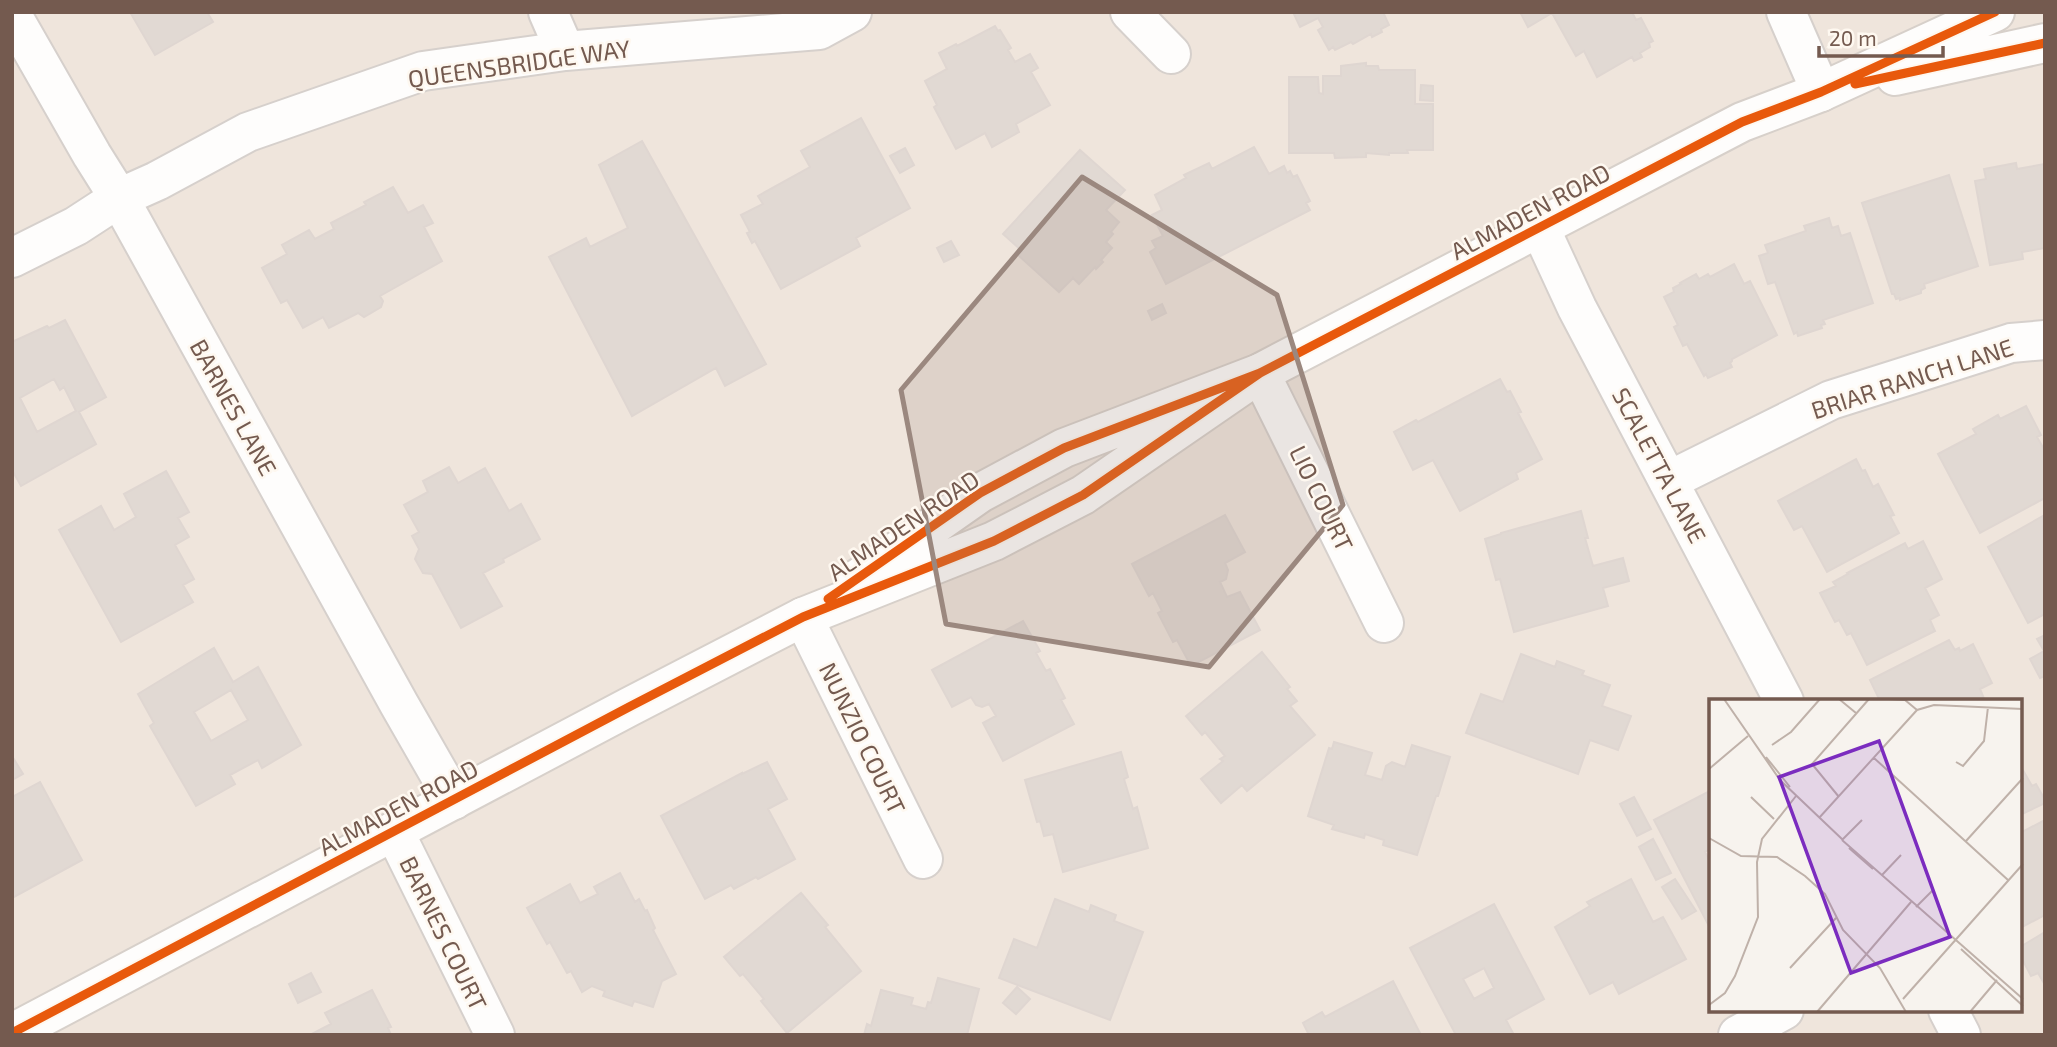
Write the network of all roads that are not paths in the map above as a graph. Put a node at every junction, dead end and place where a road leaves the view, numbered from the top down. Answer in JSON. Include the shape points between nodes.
{"nodes":[{"id":1,"x":548,"y":12,"type":"edge"},
{"id":2,"x":852,"y":12,"type":"edge"},
{"id":3,"x":1130,"y":12,"type":"edge"},
{"id":4,"x":1786,"y":12,"type":"edge"},
{"id":5,"x":1995,"y":12,"type":"edge"},
{"id":6,"x":12,"y":15,"type":"edge"},
{"id":7,"x":2045,"y":43,"type":"edge"},
{"id":8,"x":565,"y":51,"type":"junction"},
{"id":9,"x":1171,"y":54,"type":"dead end"},
{"id":10,"x":1821,"y":92,"type":"junction"},
{"id":11,"x":120,"y":198,"type":"junction"},
{"id":12,"x":1540,"y":228,"type":"junction"},
{"id":13,"x":12,"y":258,"type":"edge"},
{"id":14,"x":2045,"y":340,"type":"edge"},
{"id":15,"x":1260,"y":373,"type":"junction"},
{"id":16,"x":1668,"y":481,"type":"junction"},
{"id":17,"x":803,"y":617,"type":"junction"},
{"id":18,"x":1384,"y":624,"type":"dead end"},
{"id":19,"x":1783,"y":699,"type":"edge"},
{"id":20,"x":454,"y":800,"type":"junction"},
{"id":21,"x":394,"y":831,"type":"junction"},
{"id":22,"x":923,"y":859,"type":"dead end"},
{"id":23,"x":1780,"y":1012,"type":"edge"},
{"id":24,"x":1949,"y":1012,"type":"edge"},
{"id":25,"x":12,"y":1033,"type":"edge"},
{"id":26,"x":495,"y":1035,"type":"edge"},
{"id":27,"x":1738,"y":1035,"type":"edge"},
{"id":28,"x":1961,"y":1035,"type":"edge"}],
"edges":[{"from":1,"to":8,"type":"street"},
{"from":2,"to":8,"type":"street","name":"QUEENSBRIDGE WAY","via":[[819,30]]},
{"from":3,"to":9,"type":"street"},
{"from":4,"to":10,"type":"street"},
{"from":5,"to":10,"type":"street","name":"ALMADEN ROAD"},
{"from":6,"to":11,"type":"street","name":"BARNES LANE"},
{"from":7,"to":10,"type":"street","name":"ALMADEN ROAD"},
{"from":8,"to":11,"type":"street","name":"QUEENSBRIDGE WAY","via":[[423,71],[248,132]]},
{"from":10,"to":12,"type":"street","name":"ALMADEN ROAD","via":[[1742,122]]},
{"from":11,"to":13,"type":"street","name":"QUEENSBRIDGE WAY"},
{"from":11,"to":20,"type":"street","name":"BARNES LANE"},
{"from":12,"to":15,"type":"street","name":"ALMADEN ROAD"},
{"from":12,"to":16,"type":"street","name":"SCALETTA LANE"},
{"from":14,"to":16,"type":"street","name":"BRIAR RANCH LANE","via":[[2011,342],[1831,400]]},
{"from":15,"to":17,"type":"street","name":"ALMADEN ROAD","via":[[1083,495],[994,541]]},
{"from":15,"to":17,"type":"street","name":"ALMADEN ROAD","via":[[1064,448],[980,493]]},
{"from":15,"to":18,"type":"street","name":"LIO COURT"},
{"from":16,"to":19,"type":"street","name":"SCALETTA LANE"},
{"from":17,"to":20,"type":"street","name":"ALMADEN ROAD"},
{"from":17,"to":22,"type":"street","name":"NUNZIO COURT"},
{"from":20,"to":21,"type":"street","name":"ALMADEN ROAD"},
{"from":21,"to":25,"type":"street","name":"ALMADEN ROAD"},
{"from":21,"to":26,"type":"street","name":"BARNES COURT"},
{"from":23,"to":27,"type":"street"},
{"from":24,"to":28,"type":"street"}]}
